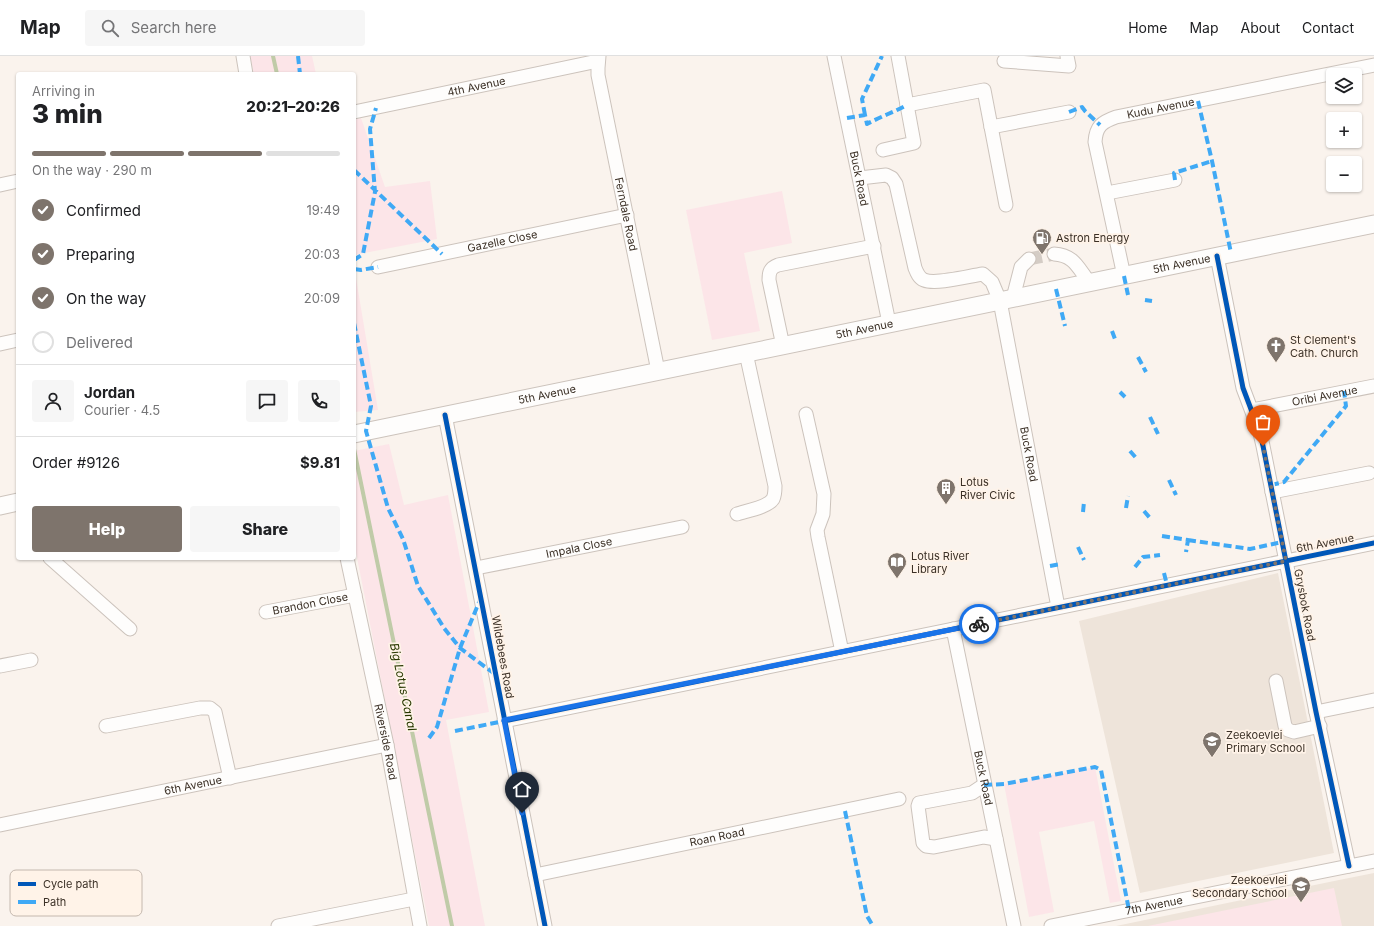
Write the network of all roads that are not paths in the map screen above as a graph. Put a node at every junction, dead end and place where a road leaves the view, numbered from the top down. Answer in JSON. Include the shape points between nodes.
{"nodes":[{"id":1,"x":243,"y":56,"type":"edge"},
{"id":2,"x":834,"y":56,"type":"edge"},
{"id":3,"x":898,"y":56,"type":"edge"},
{"id":4,"x":1067,"y":56,"type":"edge"},
{"id":5,"x":599,"y":59,"type":"edge"},
{"id":6,"x":1004,"y":61,"type":"dead end"},
{"id":7,"x":1374,"y":65,"type":"edge"},
{"id":8,"x":246,"y":72,"type":"edge"},
{"id":9,"x":907,"y":105,"type":"junction"},
{"id":10,"x":356,"y":112,"type":"edge"},
{"id":11,"x":1069,"y":112,"type":"dead end"},
{"id":12,"x":991,"y":127,"type":"junction"},
{"id":13,"x":883,"y":150,"type":"dead end"},
{"id":14,"x":860,"y":178,"type":"junction"},
{"id":15,"x":1175,"y":180,"type":"dead end"},
{"id":16,"x":16,"y":181,"type":"edge"},
{"id":17,"x":0,"y":185,"type":"edge"},
{"id":18,"x":1107,"y":193,"type":"junction"},
{"id":19,"x":1006,"y":205,"type":"dead end"},
{"id":20,"x":627,"y":215,"type":"junction"},
{"id":21,"x":1374,"y":224,"type":"edge"},
{"id":22,"x":874,"y":246,"type":"junction"},
{"id":23,"x":1054,"y":254,"type":"tunnel mouth"},
{"id":24,"x":1216,"y":256,"type":"junction"},
{"id":25,"x":1030,"y":259,"type":"tunnel mouth"},
{"id":26,"x":378,"y":267,"type":"dead end"},
{"id":27,"x":1124,"y":276,"type":"junction"},
{"id":28,"x":1089,"y":282,"type":"junction"},
{"id":29,"x":1007,"y":299,"type":"junction"},
{"id":30,"x":889,"y":323,"type":"junction"},
{"id":31,"x":16,"y":340,"type":"edge"},
{"id":32,"x":0,"y":344,"type":"edge"},
{"id":33,"x":783,"y":346,"type":"junction"},
{"id":34,"x":746,"y":354,"type":"junction"},
{"id":35,"x":658,"y":371,"type":"junction"},
{"id":36,"x":1374,"y":386,"type":"edge"},
{"id":37,"x":1252,"y":410,"type":"junction"},
{"id":38,"x":806,"y":414,"type":"dead end"},
{"id":39,"x":446,"y":415,"type":"junction"},
{"id":40,"x":360,"y":433,"type":"edge"},
{"id":41,"x":1369,"y":473,"type":"dead end"},
{"id":42,"x":1272,"y":492,"type":"junction"},
{"id":43,"x":16,"y":502,"type":"edge"},
{"id":44,"x":0,"y":506,"type":"edge"},
{"id":45,"x":736,"y":514,"type":"dead end"},
{"id":46,"x":682,"y":527,"type":"dead end"},
{"id":47,"x":1374,"y":543,"type":"edge"},
{"id":48,"x":52,"y":560,"type":"edge"},
{"id":49,"x":347,"y":560,"type":"edge"},
{"id":50,"x":1286,"y":561,"type":"junction"},
{"id":51,"x":476,"y":568,"type":"junction"},
{"id":52,"x":354,"y":595,"type":"junction"},
{"id":53,"x":1058,"y":607,"type":"junction"},
{"id":54,"x":266,"y":612,"type":"dead end"},
{"id":55,"x":130,"y":629,"type":"dead end"},
{"id":56,"x":953,"y":629,"type":"junction"},
{"id":57,"x":842,"y":652,"type":"junction"},
{"id":58,"x":31,"y":660,"type":"dead end"},
{"id":59,"x":0,"y":666,"type":"edge"},
{"id":60,"x":1276,"y":681,"type":"dead end"},
{"id":61,"x":1374,"y":700,"type":"edge"},
{"id":62,"x":1316,"y":712,"type":"junction"},
{"id":63,"x":504,"y":720,"type":"junction"},
{"id":64,"x":106,"y":726,"type":"dead end"},
{"id":65,"x":1320,"y":726,"type":"junction"},
{"id":66,"x":386,"y":745,"type":"junction"},
{"id":67,"x":230,"y":778,"type":"junction"},
{"id":68,"x":984,"y":785,"type":"junction"},
{"id":69,"x":899,"y":800,"type":"dead end"},
{"id":70,"x":0,"y":825,"type":"edge"},
{"id":71,"x":996,"y":839,"type":"junction"},
{"id":72,"x":1374,"y":861,"type":"edge"},
{"id":73,"x":1349,"y":866,"type":"junction"},
{"id":74,"x":534,"y":874,"type":"junction"},
{"id":75,"x":414,"y":899,"type":"junction"},
{"id":76,"x":278,"y":926,"type":"edge"},
{"id":77,"x":420,"y":926,"type":"edge"},
{"id":78,"x":545,"y":926,"type":"edge"},
{"id":79,"x":1014,"y":926,"type":"edge"},
{"id":80,"x":1051,"y":926,"type":"edge"}],
"edges":[{"from":1,"to":8,"type":"street"},
{"from":2,"to":14,"type":"street","name":"Buck Road"},
{"from":3,"to":9,"type":"street"},
{"from":4,"to":6,"type":"street","via":[[1069,66]]},
{"from":5,"to":10,"type":"street","name":"4th Avenue"},
{"from":5,"to":20,"type":"street","name":"Ferndale Road","via":[[598,75]]},
{"from":7,"to":18,"type":"street","name":"Kudu Avenue","via":[[1108,120],[1100,125],[1096,133]]},
{"from":9,"to":12,"type":"street","via":[[984,90]]},
{"from":9,"to":13,"type":"street","via":[[914,143]]},
{"from":11,"to":12,"type":"street"},
{"from":12,"to":19,"type":"street"},
{"from":14,"to":22,"type":"street","name":"Buck Road"},
{"from":14,"to":29,"type":"street","via":[[886,175],[896,184],[915,268],[923,280],[934,282],[983,274]]},
{"from":15,"to":18,"type":"street"},
{"from":16,"to":17,"type":"street"},
{"from":18,"to":27,"type":"street","name":"Kudu Avenue"},
{"from":20,"to":26,"type":"street","name":"Gazelle Close"},
{"from":20,"to":35,"type":"street","name":"Ferndale Road"},
{"from":21,"to":24,"type":"main road","name":"5th Avenue"},
{"from":22,"to":30,"type":"street","name":"Buck Road"},
{"from":22,"to":33,"type":"street","via":[[772,268],[769,273]]},
{"from":23,"to":28,"type":"street","via":[[1068,256]]},
{"from":24,"to":27,"type":"main road","name":"5th Avenue"},
{"from":24,"to":37,"type":"street","name":"Grysbok Road","via":[[1243,388]]},
{"from":25,"to":29,"type":"street","via":[[1021,267]]},
{"from":27,"to":28,"type":"main road","name":"5th Avenue"},
{"from":28,"to":29,"type":"main road","name":"5th Avenue"},
{"from":29,"to":30,"type":"main road","name":"5th Avenue"},
{"from":29,"to":53,"type":"street","name":"Buck Road"},
{"from":30,"to":33,"type":"main road","name":"5th Avenue"},
{"from":31,"to":32,"type":"street"},
{"from":33,"to":34,"type":"main road","name":"5th Avenue"},
{"from":34,"to":35,"type":"main road","name":"5th Avenue"},
{"from":34,"to":45,"type":"street","via":[[775,494],[766,504]]},
{"from":35,"to":39,"type":"main road","name":"5th Avenue"},
{"from":36,"to":37,"type":"street","name":"Oribi Avenue"},
{"from":37,"to":42,"type":"street","name":"Grysbok Road","via":[[1263,446]]},
{"from":38,"to":57,"type":"street","via":[[824,494],[823,514],[817,530],[818,538]]},
{"from":39,"to":40,"type":"main road","name":"5th Avenue"},
{"from":39,"to":51,"type":"street","name":"Wildebees Road"},
{"from":41,"to":42,"type":"street"},
{"from":42,"to":50,"type":"street","name":"Grysbok Road"},
{"from":43,"to":44,"type":"main road"},
{"from":46,"to":51,"type":"street","name":"Impala Close"},
{"from":47,"to":50,"type":"street","name":"6th Avenue"},
{"from":48,"to":55,"type":"street"},
{"from":49,"to":52,"type":"street","name":"Riverside Road"},
{"from":50,"to":53,"type":"street","name":"6th Avenue"},
{"from":50,"to":62,"type":"street","name":"Grysbok Road"},
{"from":51,"to":63,"type":"street","name":"Wildebees Road"},
{"from":52,"to":54,"type":"street","name":"Brandon Close"},
{"from":52,"to":66,"type":"street","name":"Riverside Road"},
{"from":53,"to":56,"type":"street","name":"6th Avenue"},
{"from":56,"to":57,"type":"street","name":"6th Avenue"},
{"from":56,"to":68,"type":"street","name":"Buck Road"},
{"from":57,"to":63,"type":"street","name":"6th Avenue"},
{"from":58,"to":59,"type":"street"},
{"from":60,"to":65,"type":"street","via":[[1288,730],[1294,732]]},
{"from":61,"to":62,"type":"street"},
{"from":62,"to":65,"type":"street","name":"Grysbok Road"},
{"from":63,"to":74,"type":"street","name":"Wildebees Road"},
{"from":64,"to":67,"type":"street","via":[[210,708],[215,712]]},
{"from":65,"to":73,"type":"street","name":"Grysbok Road"},
{"from":66,"to":67,"type":"street","name":"6th Avenue"},
{"from":66,"to":75,"type":"street","name":"Riverside Road"},
{"from":67,"to":70,"type":"street","name":"6th Avenue"},
{"from":68,"to":71,"type":"street","name":"Buck Road"},
{"from":68,"to":71,"type":"street","via":[[972,793],[919,803],[923,844],[934,848],[984,837]]},
{"from":69,"to":74,"type":"street","name":"Roan Road"},
{"from":71,"to":79,"type":"street","name":"Buck Road"},
{"from":72,"to":73,"type":"street","name":"7th Avenue"},
{"from":73,"to":80,"type":"street","name":"7th Avenue"},
{"from":74,"to":78,"type":"street","name":"Wildebees Road"},
{"from":75,"to":76,"type":"street"},
{"from":75,"to":77,"type":"street","name":"Riverside Road"}]}
